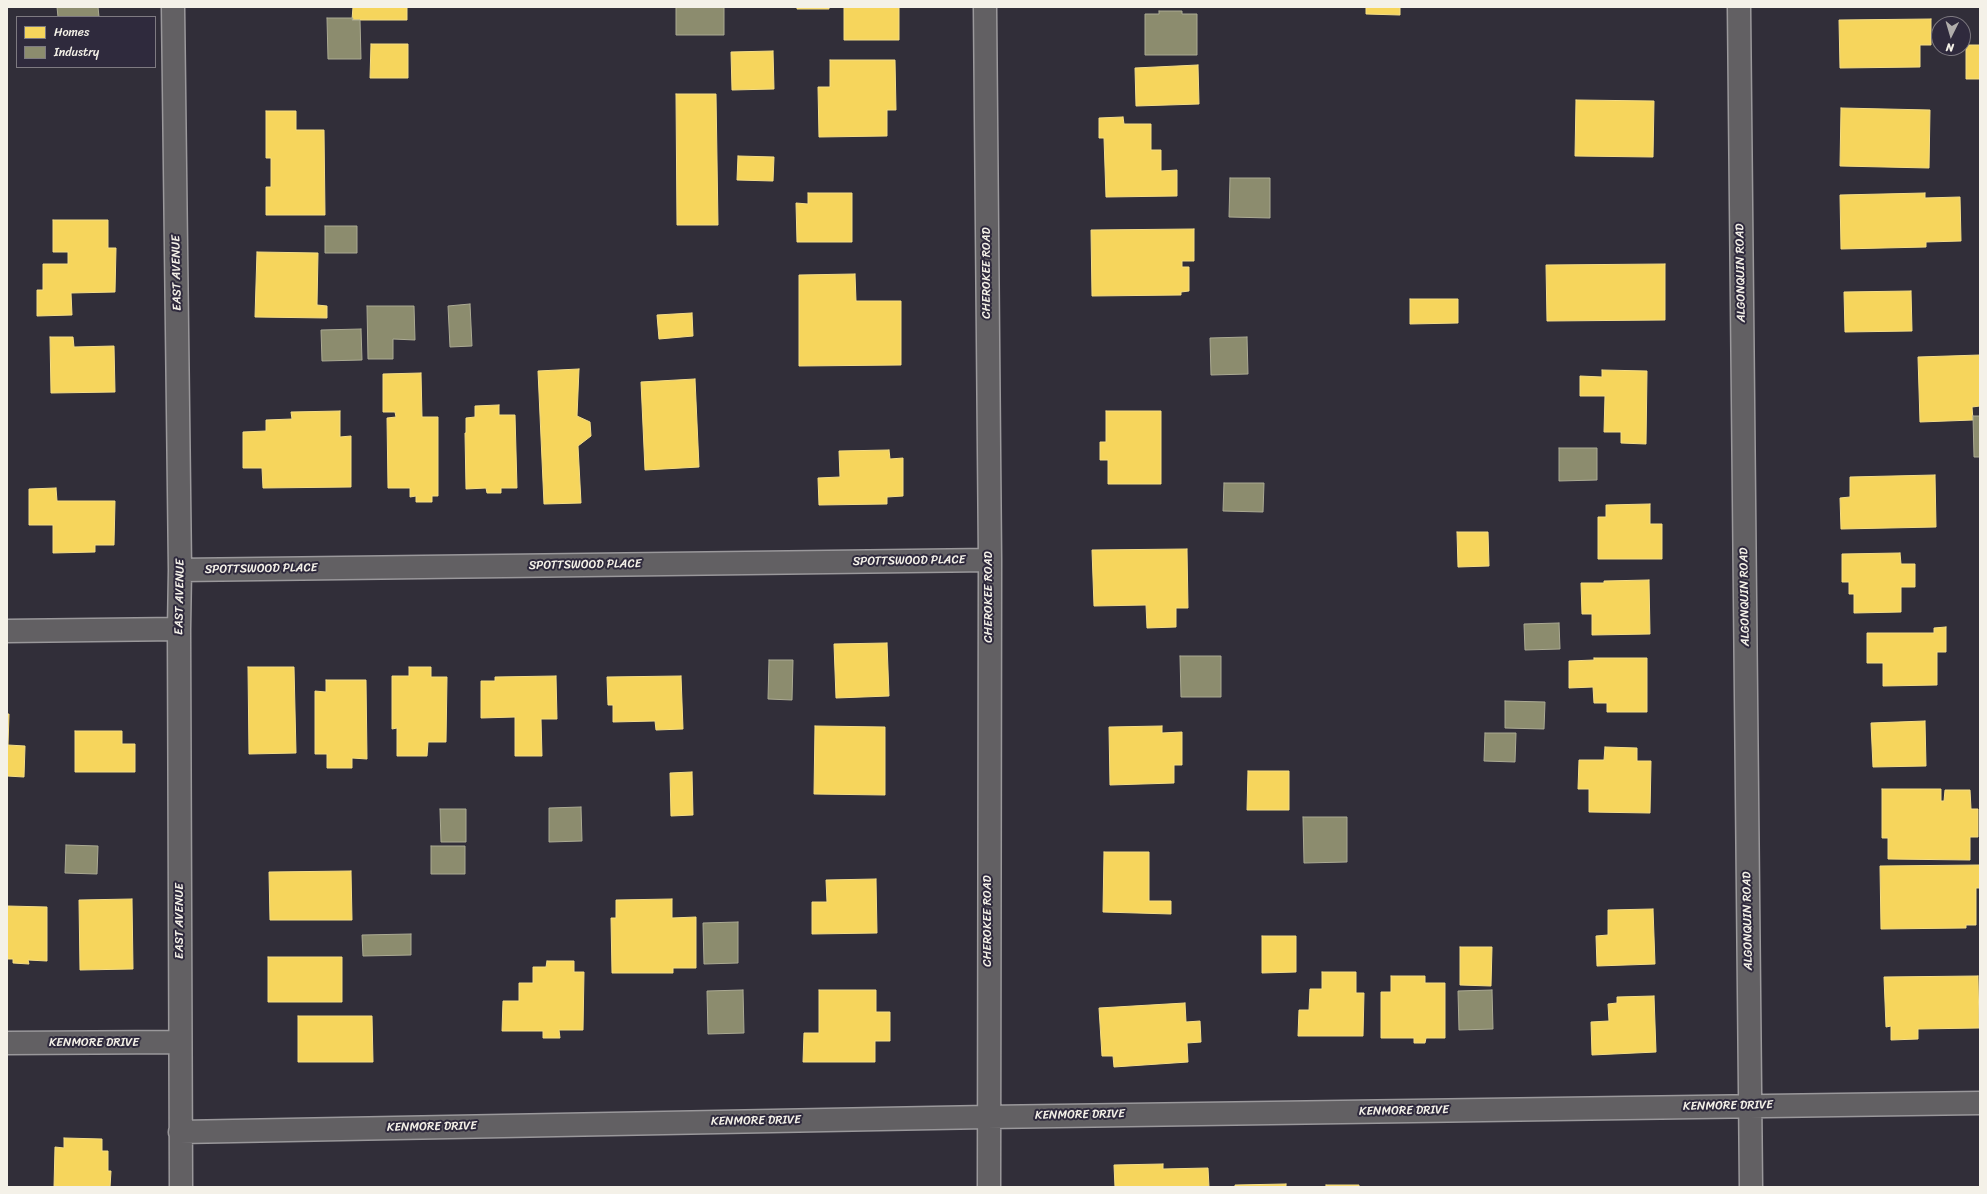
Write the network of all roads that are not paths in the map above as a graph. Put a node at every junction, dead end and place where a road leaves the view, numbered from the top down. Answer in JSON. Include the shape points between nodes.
{"nodes":[{"id":1,"x":173,"y":7,"type":"edge"},
{"id":2,"x":985,"y":7,"type":"edge"},
{"id":3,"x":1739,"y":7,"type":"edge"},
{"id":4,"x":990,"y":560,"type":"junction"},
{"id":5,"x":180,"y":570,"type":"junction"},
{"id":6,"x":179,"y":629,"type":"junction"},
{"id":7,"x":7,"y":631,"type":"edge"},
{"id":8,"x":180,"y":1042,"type":"junction"},
{"id":9,"x":7,"y":1043,"type":"edge"},
{"id":10,"x":1980,"y":1103,"type":"edge"},
{"id":11,"x":1750,"y":1106,"type":"junction"},
{"id":12,"x":987,"y":1117,"type":"junction"},
{"id":13,"x":180,"y":1132,"type":"junction"},
{"id":14,"x":181,"y":1187,"type":"edge"},
{"id":15,"x":988,"y":1187,"type":"edge"},
{"id":16,"x":1751,"y":1187,"type":"edge"}],
"edges":[{"from":1,"to":5,"type":"street","name":"EAST AVENUE"},
{"from":2,"to":4,"type":"street","name":"CHEROKEE ROAD"},
{"from":3,"to":11,"type":"street","name":"ALGONQUIN ROAD"},
{"from":4,"to":5,"type":"street","name":"SPOTTSWOOD PLACE"},
{"from":4,"to":12,"type":"street","name":"CHEROKEE ROAD"},
{"from":5,"to":6,"type":"street","name":"EAST AVENUE"},
{"from":6,"to":7,"type":"street"},
{"from":6,"to":8,"type":"street","name":"EAST AVENUE"},
{"from":8,"to":9,"type":"street","name":"KENMORE DRIVE"},
{"from":8,"to":13,"type":"street","name":"EAST AVENUE"},
{"from":10,"to":11,"type":"street","name":"KENMORE DRIVE"},
{"from":11,"to":12,"type":"street","name":"KENMORE DRIVE"},
{"from":11,"to":16,"type":"street","name":"ALGONQUIN ROAD"},
{"from":12,"to":13,"type":"street","name":"KENMORE DRIVE"},
{"from":12,"to":15,"type":"street","name":"CHEROKEE ROAD"},
{"from":13,"to":14,"type":"street","name":"EAST AVENUE"}]}
